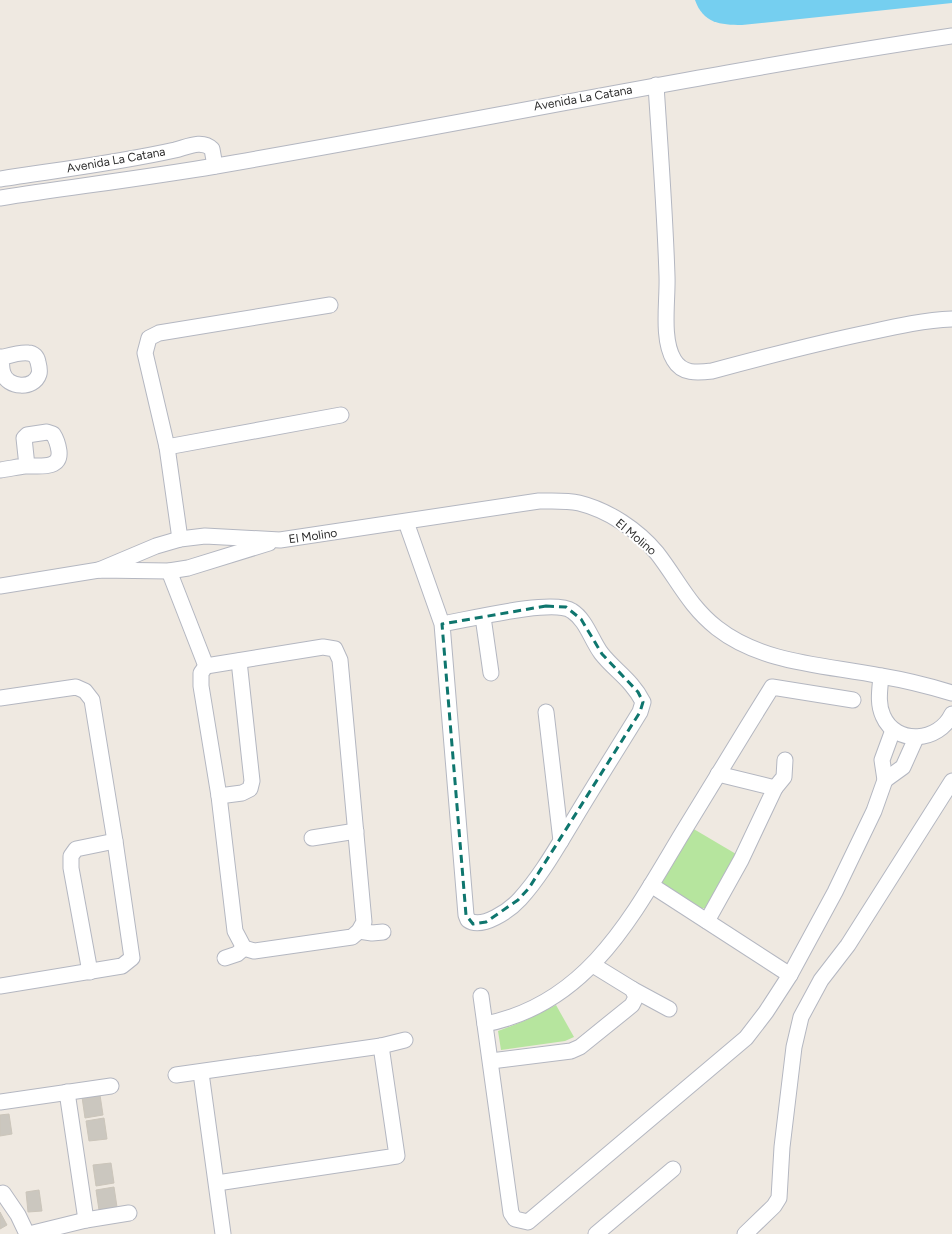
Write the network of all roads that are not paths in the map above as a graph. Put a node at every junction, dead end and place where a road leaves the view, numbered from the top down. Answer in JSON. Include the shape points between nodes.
{"nodes":[{"id":1,"x":952,"y":36,"type":"edge"},
{"id":2,"x":656,"y":85,"type":"junction"},
{"id":3,"x":215,"y":166,"type":"junction"},
{"id":4,"x":0,"y":179,"type":"edge"},
{"id":5,"x":0,"y":198,"type":"edge"},
{"id":6,"x":330,"y":305,"type":"dead end"},
{"id":7,"x":952,"y":319,"type":"edge"},
{"id":8,"x":341,"y":415,"type":"dead end"},
{"id":9,"x":167,"y":447,"type":"junction"},
{"id":10,"x":27,"y":466,"type":"dead end"},
{"id":11,"x":0,"y":470,"type":"edge"},
{"id":12,"x":406,"y":522,"type":"junction"},
{"id":13,"x":205,"y":536,"type":"junction"},
{"id":14,"x":180,"y":539,"type":"junction"},
{"id":15,"x":280,"y":540,"type":"junction"},
{"id":16,"x":156,"y":546,"type":"junction"},
{"id":17,"x":208,"y":563,"type":"junction"},
{"id":18,"x":99,"y":570,"type":"junction"},
{"id":19,"x":165,"y":571,"type":"junction"},
{"id":20,"x":0,"y":586,"type":"edge"},
{"id":21,"x":483,"y":617,"type":"junction"},
{"id":22,"x":442,"y":624,"type":"junction"},
{"id":23,"x":239,"y":661,"type":"junction"},
{"id":24,"x":206,"y":666,"type":"junction"},
{"id":25,"x":490,"y":673,"type":"dead end"},
{"id":26,"x":881,"y":676,"type":"junction"},
{"id":27,"x":952,"y":693,"type":"edge"},
{"id":28,"x":0,"y":698,"type":"edge"},
{"id":29,"x":853,"y":700,"type":"dead end"},
{"id":30,"x":546,"y":712,"type":"dead end"},
{"id":31,"x":952,"y":714,"type":"edge"},
{"id":32,"x":893,"y":730,"type":"junction"},
{"id":33,"x":916,"y":738,"type":"junction"},
{"id":34,"x":785,"y":760,"type":"dead end"},
{"id":35,"x":718,"y":774,"type":"junction"},
{"id":36,"x":885,"y":780,"type":"junction"},
{"id":37,"x":952,"y":781,"type":"edge"},
{"id":38,"x":775,"y":788,"type":"junction"},
{"id":39,"x":218,"y":796,"type":"junction"},
{"id":40,"x":356,"y":831,"type":"junction"},
{"id":41,"x":312,"y":838,"type":"dead end"},
{"id":42,"x":115,"y":841,"type":"junction"},
{"id":43,"x":561,"y":841,"type":"junction"},
{"id":44,"x":651,"y":885,"type":"junction"},
{"id":45,"x":707,"y":921,"type":"junction"},
{"id":46,"x":359,"y":931,"type":"junction"},
{"id":47,"x":383,"y":932,"type":"dead end"},
{"id":48,"x":244,"y":948,"type":"junction"},
{"id":49,"x":225,"y":958,"type":"dead end"},
{"id":50,"x":593,"y":965,"type":"junction"},
{"id":51,"x":90,"y":972,"type":"junction"},
{"id":52,"x":790,"y":975,"type":"junction"},
{"id":53,"x":0,"y":986,"type":"edge"},
{"id":54,"x":632,"y":989,"type":"junction"},
{"id":55,"x":481,"y":996,"type":"dead end"},
{"id":56,"x":669,"y":1009,"type":"dead end"},
{"id":57,"x":485,"y":1024,"type":"junction"},
{"id":58,"x":404,"y":1040,"type":"dead end"},
{"id":59,"x":381,"y":1046,"type":"junction"},
{"id":60,"x":491,"y":1061,"type":"junction"},
{"id":61,"x":201,"y":1073,"type":"junction"},
{"id":62,"x":176,"y":1075,"type":"dead end"},
{"id":63,"x":111,"y":1086,"type":"dead end"},
{"id":64,"x":68,"y":1092,"type":"junction"},
{"id":65,"x":0,"y":1102,"type":"edge"},
{"id":66,"x":673,"y":1169,"type":"dead end"},
{"id":67,"x":217,"y":1182,"type":"junction"},
{"id":68,"x":3,"y":1193,"type":"dead end"},
{"id":69,"x":129,"y":1213,"type":"dead end"},
{"id":70,"x":86,"y":1220,"type":"junction"},
{"id":71,"x":28,"y":1234,"type":"edge"},
{"id":72,"x":223,"y":1234,"type":"edge"},
{"id":73,"x":596,"y":1234,"type":"edge"},
{"id":74,"x":744,"y":1234,"type":"edge"}],
"edges":[{"from":1,"to":2,"type":"street","name":"Avenida La Catana"},
{"from":2,"to":3,"type":"street","name":"Avenida La Catana"},
{"from":2,"to":7,"type":"street","via":[[667,276],[667,345],[678,367],[698,373],[712,371],[912,323]]},
{"from":3,"to":4,"type":"street","name":"Avenida La Catana","via":[[212,149],[207,145],[198,144],[154,154]]},
{"from":3,"to":5,"type":"street","name":"Avenida La Catana"},
{"from":6,"to":9,"type":"street","via":[[159,333],[149,338],[145,353]]},
{"from":8,"to":9,"type":"street"},
{"from":9,"to":14,"type":"street"},
{"from":10,"to":11,"type":"street"},
{"from":12,"to":15,"type":"street","name":"El Molino"},
{"from":12,"to":22,"type":"street"},
{"from":12,"to":26,"type":"street","name":"El Molino","via":[[539,501],[587,505],[620,521],[644,540],[703,616],[732,638],[753,649],[790,660]]},
{"from":13,"to":14,"type":"street","name":"El Molino"},
{"from":13,"to":15,"type":"street","name":"El Molino"},
{"from":13,"to":17,"type":"street","via":[[211,551]]},
{"from":14,"to":16,"type":"street","name":"El Molino"},
{"from":15,"to":17,"type":"street","name":"El Molino"},
{"from":16,"to":18,"type":"street","name":"El Molino"},
{"from":16,"to":19,"type":"street","via":[[154,556]]},
{"from":17,"to":19,"type":"street","name":"El Molino"},
{"from":18,"to":19,"type":"street","name":"El Molino"},
{"from":18,"to":20,"type":"street","name":"El Molino"},
{"from":19,"to":24,"type":"street"},
{"from":21,"to":22,"type":"street"},
{"from":21,"to":25,"type":"street"},
{"from":21,"to":43,"type":"street","via":[[546,606],[566,607],[581,619],[602,654],[638,692],[643,702],[640,712]]},
{"from":22,"to":43,"type":"street","via":[[468,920],[473,924],[486,922],[518,900],[542,871]]},
{"from":23,"to":24,"type":"street"},
{"from":23,"to":39,"type":"street","via":[[252,781],[250,789],[242,793]]},
{"from":23,"to":40,"type":"street","via":[[323,647],[335,649],[340,660]]},
{"from":24,"to":39,"type":"street","via":[[201,673],[201,686]]},
{"from":26,"to":27,"type":"street","name":"El Molino"},
{"from":26,"to":32,"type":"street","via":[[879,705],[885,721]]},
{"from":28,"to":42,"type":"street","via":[[76,687],[85,691],[92,700]]},
{"from":29,"to":35,"type":"street","via":[[772,687]]},
{"from":30,"to":43,"type":"street"},
{"from":31,"to":33,"type":"street","via":[[939,730],[929,736]]},
{"from":32,"to":33,"type":"street"},
{"from":32,"to":36,"type":"street","via":[[882,760]]},
{"from":33,"to":36,"type":"street","via":[[903,767]]},
{"from":34,"to":38,"type":"street","via":[[784,777]]},
{"from":35,"to":38,"type":"street"},
{"from":35,"to":44,"type":"street"},
{"from":36,"to":52,"type":"street","via":[[874,811],[835,892]]},
{"from":37,"to":74,"type":"street","via":[[848,945],[821,980],[801,1017],[794,1047],[779,1198]]},
{"from":38,"to":45,"type":"street","via":[[741,860]]},
{"from":39,"to":48,"type":"street","via":[[235,931]]},
{"from":40,"to":41,"type":"street"},
{"from":40,"to":46,"type":"street","via":[[364,922]]},
{"from":42,"to":51,"type":"street","via":[[132,958],[122,966]]},
{"from":42,"to":51,"type":"street","via":[[76,849],[71,856]]},
{"from":44,"to":45,"type":"street"},
{"from":44,"to":50,"type":"street","via":[[625,927]]},
{"from":45,"to":52,"type":"street"},
{"from":46,"to":47,"type":"street"},
{"from":46,"to":48,"type":"street","via":[[352,937],[254,951]]},
{"from":48,"to":49,"type":"street","via":[[237,954]]},
{"from":50,"to":54,"type":"street"},
{"from":50,"to":57,"type":"street","via":[[552,997],[526,1011]]},
{"from":51,"to":53,"type":"street"},
{"from":52,"to":60,"type":"street","via":[[746,1038],[528,1222],[515,1218],[511,1213]]},
{"from":54,"to":56,"type":"street"},
{"from":54,"to":60,"type":"street","via":[[636,997],[632,1005],[580,1047],[571,1051]]},
{"from":55,"to":57,"type":"street"},
{"from":57,"to":60,"type":"street"},
{"from":58,"to":59,"type":"street"},
{"from":59,"to":61,"type":"street"},
{"from":59,"to":67,"type":"street","via":[[397,1156]]},
{"from":61,"to":62,"type":"street"},
{"from":61,"to":67,"type":"street"},
{"from":63,"to":64,"type":"street"},
{"from":64,"to":65,"type":"street"},
{"from":64,"to":70,"type":"street"},
{"from":66,"to":73,"type":"street"},
{"from":67,"to":72,"type":"street"},
{"from":68,"to":71,"type":"street"},
{"from":69,"to":70,"type":"street"},
{"from":70,"to":71,"type":"street"}]}
